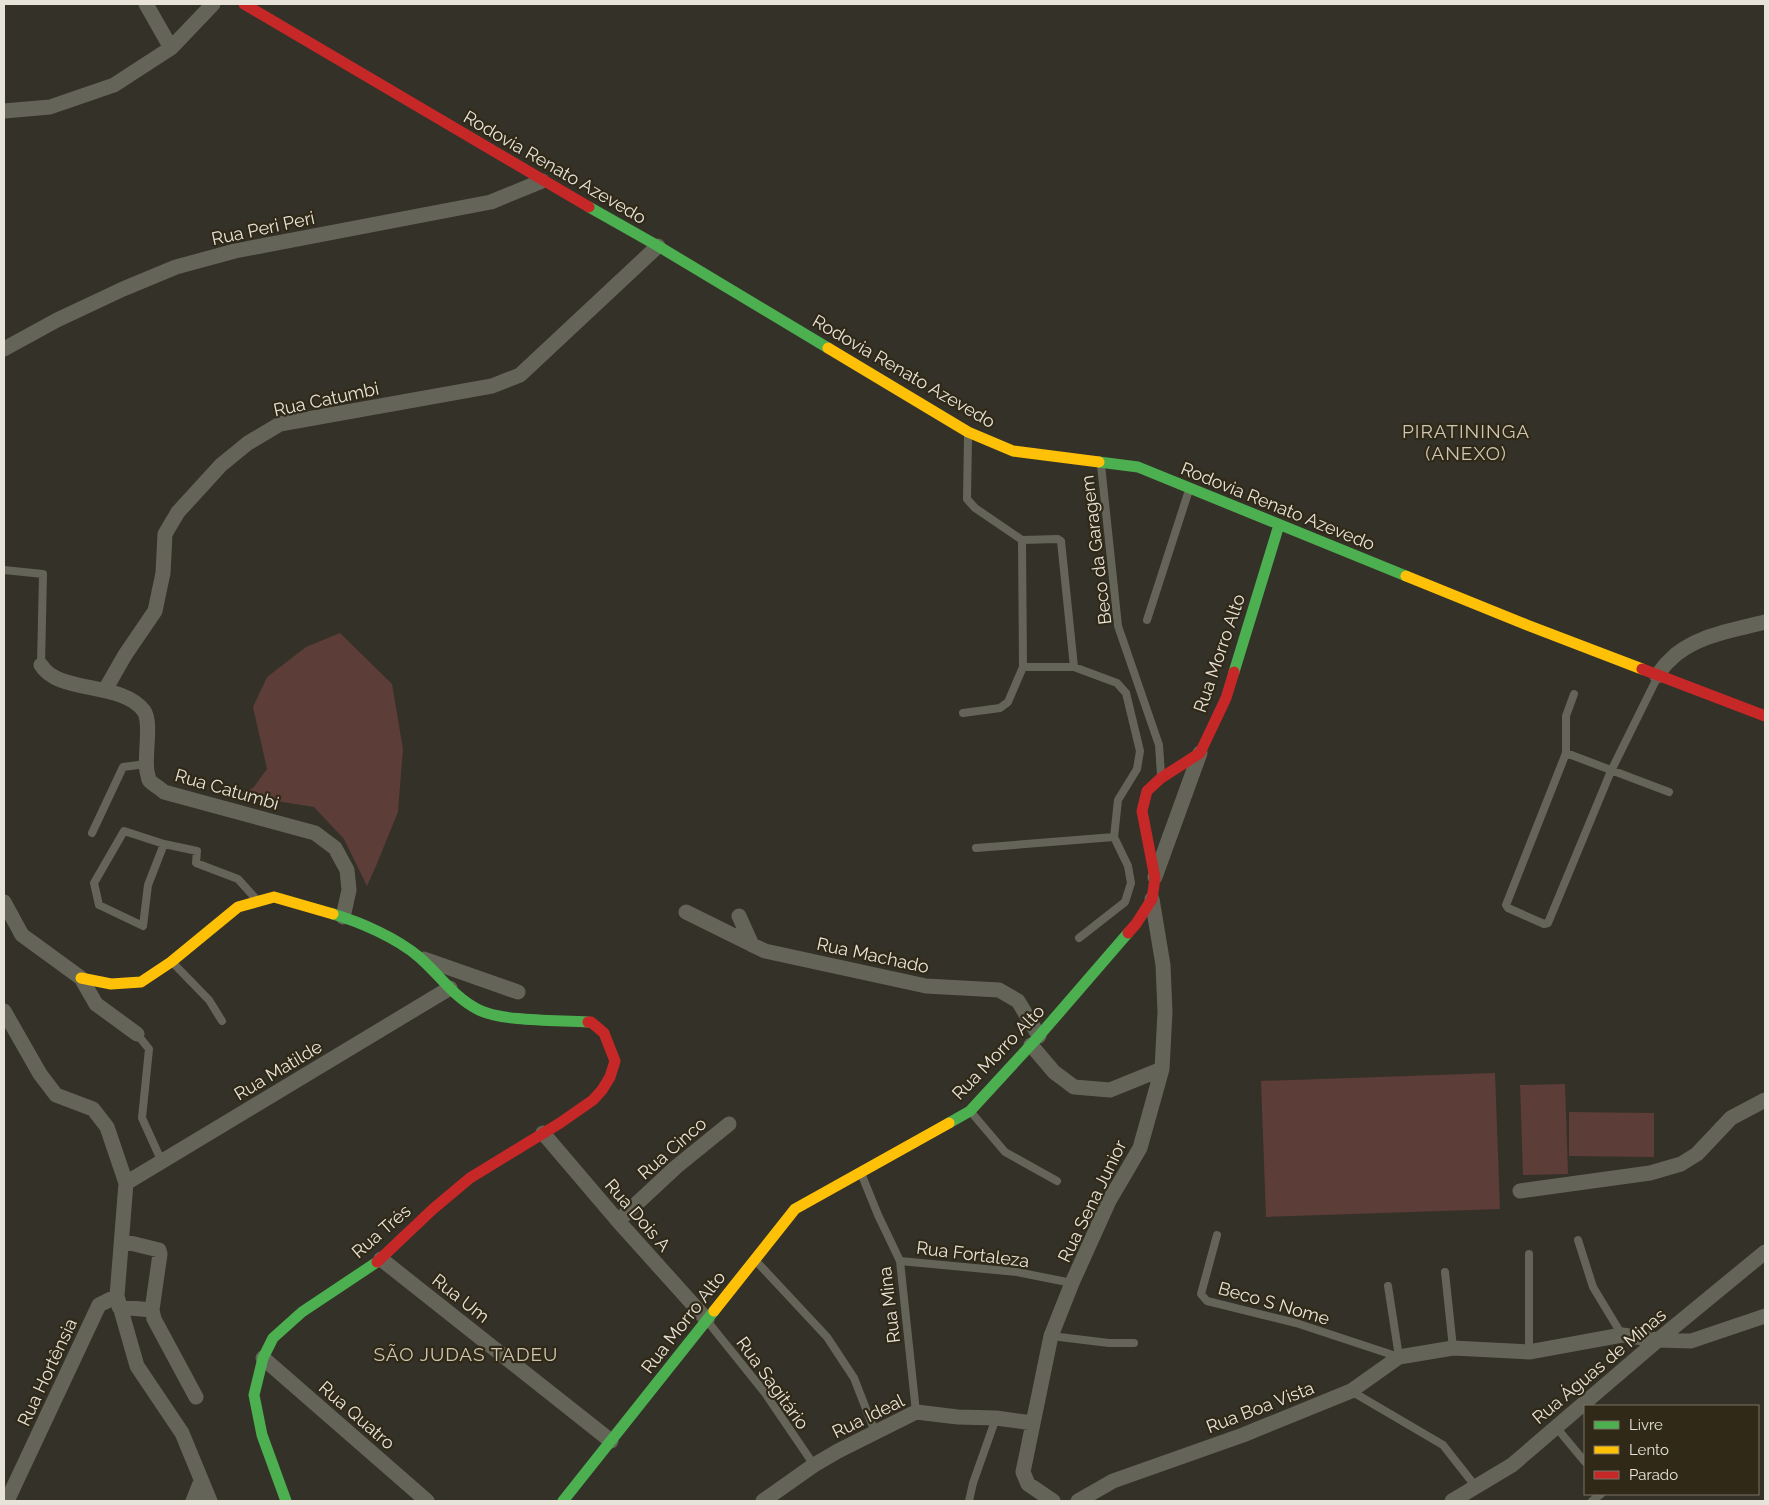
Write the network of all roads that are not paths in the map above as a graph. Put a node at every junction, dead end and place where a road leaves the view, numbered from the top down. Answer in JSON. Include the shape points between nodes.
{"nodes":[{"id":1,"x":146,"y":4,"type":"edge"},
{"id":2,"x":213,"y":4,"type":"edge"},
{"id":3,"x":244,"y":4,"type":"edge"},
{"id":4,"x":171,"y":48,"type":"junction"},
{"id":5,"x":4,"y":111,"type":"edge"},
{"id":6,"x":542,"y":180,"type":"junction"},
{"id":7,"x":658,"y":246,"type":"junction"},
{"id":8,"x":4,"y":349,"type":"edge"},
{"id":9,"x":968,"y":432,"type":"junction"},
{"id":10,"x":1101,"y":463,"type":"junction"},
{"id":11,"x":1189,"y":488,"type":"junction"},
{"id":12,"x":1279,"y":525,"type":"junction"},
{"id":13,"x":1022,"y":540,"type":"junction"},
{"id":14,"x":4,"y":570,"type":"edge"},
{"id":15,"x":1147,"y":620,"type":"dead end"},
{"id":16,"x":1765,"y":622,"type":"edge"},
{"id":17,"x":41,"y":665,"type":"joint"},
{"id":18,"x":1023,"y":667,"type":"junction"},
{"id":19,"x":1074,"y":667,"type":"junction"},
{"id":20,"x":1658,"y":676,"type":"junction"},
{"id":21,"x":105,"y":690,"type":"junction"},
{"id":22,"x":1574,"y":694,"type":"dead end"},
{"id":23,"x":963,"y":714,"type":"dead end"},
{"id":24,"x":1765,"y":716,"type":"edge"},
{"id":25,"x":1200,"y":753,"type":"junction"},
{"id":26,"x":1566,"y":753,"type":"junction"},
{"id":27,"x":146,"y":764,"type":"junction"},
{"id":28,"x":1611,"y":770,"type":"junction"},
{"id":29,"x":1161,"y":778,"type":"junction"},
{"id":30,"x":1669,"y":792,"type":"dead end"},
{"id":31,"x":92,"y":833,"type":"dead end"},
{"id":32,"x":1114,"y":837,"type":"junction"},
{"id":33,"x":164,"y":844,"type":"junction"},
{"id":34,"x":976,"y":848,"type":"dead end"},
{"id":35,"x":1155,"y":878,"type":"junction"},
{"id":36,"x":1152,"y":899,"type":"junction"},
{"id":37,"x":258,"y":901,"type":"junction"},
{"id":38,"x":4,"y":902,"type":"edge"},
{"id":39,"x":686,"y":912,"type":"dead end"},
{"id":40,"x":739,"y":916,"type":"dead end"},
{"id":41,"x":343,"y":917,"type":"junction"},
{"id":42,"x":1079,"y":938,"type":"dead end"},
{"id":43,"x":752,"y":945,"type":"junction"},
{"id":44,"x":418,"y":956,"type":"junction"},
{"id":45,"x":171,"y":962,"type":"junction"},
{"id":46,"x":80,"y":978,"type":"junction"},
{"id":47,"x":450,"y":988,"type":"junction"},
{"id":48,"x":518,"y":992,"type":"dead end"},
{"id":49,"x":4,"y":1011,"type":"edge"},
{"id":50,"x":222,"y":1021,"type":"dead end"},
{"id":51,"x":137,"y":1034,"type":"joint"},
{"id":52,"x":1035,"y":1041,"type":"junction"},
{"id":53,"x":1162,"y":1069,"type":"junction"},
{"id":54,"x":1765,"y":1100,"type":"edge"},
{"id":55,"x":970,"y":1110,"type":"junction"},
{"id":56,"x":729,"y":1124,"type":"dead end"},
{"id":57,"x":543,"y":1133,"type":"junction"},
{"id":58,"x":162,"y":1162,"type":"junction"},
{"id":59,"x":861,"y":1172,"type":"junction"},
{"id":60,"x":1057,"y":1181,"type":"dead end"},
{"id":61,"x":126,"y":1183,"type":"junction"},
{"id":62,"x":1520,"y":1192,"type":"dead end"},
{"id":63,"x":618,"y":1221,"type":"junction"},
{"id":64,"x":1217,"y":1235,"type":"dead end"},
{"id":65,"x":1578,"y":1240,"type":"dead end"},
{"id":66,"x":122,"y":1241,"type":"junction"},
{"id":67,"x":1765,"y":1252,"type":"edge"},
{"id":68,"x":1529,"y":1254,"type":"dead end"},
{"id":69,"x":381,"y":1259,"type":"junction"},
{"id":70,"x":754,"y":1260,"type":"junction"},
{"id":71,"x":900,"y":1260,"type":"junction"},
{"id":72,"x":1446,"y":1272,"type":"dead end"},
{"id":73,"x":1072,"y":1283,"type":"junction"},
{"id":74,"x":1388,"y":1286,"type":"dead end"},
{"id":75,"x":118,"y":1302,"type":"junction"},
{"id":76,"x":152,"y":1310,"type":"junction"},
{"id":77,"x":1765,"y":1316,"type":"edge"},
{"id":78,"x":707,"y":1320,"type":"junction"},
{"id":79,"x":1622,"y":1335,"type":"junction"},
{"id":80,"x":1051,"y":1336,"type":"junction"},
{"id":81,"x":1658,"y":1340,"type":"junction"},
{"id":82,"x":1134,"y":1343,"type":"dead end"},
{"id":83,"x":1453,"y":1348,"type":"junction"},
{"id":84,"x":1529,"y":1352,"type":"junction"},
{"id":85,"x":1399,"y":1357,"type":"junction"},
{"id":86,"x":263,"y":1358,"type":"junction"},
{"id":87,"x":1351,"y":1391,"type":"junction"},
{"id":88,"x":196,"y":1397,"type":"dead end"},
{"id":89,"x":916,"y":1412,"type":"junction"},
{"id":90,"x":996,"y":1418,"type":"junction"},
{"id":91,"x":1033,"y":1423,"type":"junction"},
{"id":92,"x":1556,"y":1427,"type":"junction"},
{"id":93,"x":875,"y":1432,"type":"junction"},
{"id":94,"x":611,"y":1441,"type":"junction"},
{"id":95,"x":1584,"y":1461,"type":"edge"},
{"id":96,"x":814,"y":1466,"type":"junction"},
{"id":97,"x":201,"y":1481,"type":"junction"},
{"id":98,"x":1476,"y":1487,"type":"junction"},
{"id":99,"x":7,"y":1501,"type":"edge"},
{"id":100,"x":193,"y":1501,"type":"edge"},
{"id":101,"x":210,"y":1501,"type":"edge"},
{"id":102,"x":286,"y":1501,"type":"edge"},
{"id":103,"x":427,"y":1501,"type":"edge"},
{"id":104,"x":563,"y":1501,"type":"edge"},
{"id":105,"x":764,"y":1501,"type":"edge"},
{"id":106,"x":969,"y":1501,"type":"edge"},
{"id":107,"x":1053,"y":1501,"type":"edge"},
{"id":108,"x":1078,"y":1501,"type":"edge"},
{"id":109,"x":1452,"y":1501,"type":"edge"}],
"edges":[{"from":1,"to":4,"type":"street"},
{"from":2,"to":4,"type":"street"},
{"from":3,"to":6,"type":"street","name":"Rodovia Renato Azevedo"},
{"from":4,"to":5,"type":"street","via":[[114,85],[50,106]]},
{"from":6,"to":7,"type":"street","name":"Rodovia Renato Azevedo"},
{"from":6,"to":8,"type":"street","name":"Rua Peri Peri","via":[[491,202],[235,251],[176,267],[98,300]]},
{"from":7,"to":9,"type":"street","name":"Rodovia Renato Azevedo"},
{"from":7,"to":21,"type":"street","name":"Rua Catumbi","via":[[520,375],[492,386],[280,424],[220,465],[178,512],[165,534],[163,573],[155,611]]},
{"from":9,"to":10,"type":"street","name":"Rodovia Renato Azevedo","via":[[1013,451]]},
{"from":9,"to":13,"type":"lane","via":[[967,498],[975,508]]},
{"from":10,"to":11,"type":"street","name":"Rodovia Renato Azevedo","via":[[1138,467]]},
{"from":10,"to":29,"type":"lane","name":"Beco da Garagem","via":[[1118,626],[1160,745]]},
{"from":11,"to":12,"type":"street","name":"Rodovia Renato Azevedo"},
{"from":11,"to":15,"type":"lane"},
{"from":12,"to":20,"type":"street","name":"Rodovia Renato Azevedo"},
{"from":12,"to":25,"type":"street","name":"Rua Morro Alto","via":[[1226,698]]},
{"from":13,"to":18,"type":"lane"},
{"from":13,"to":19,"type":"lane","via":[[1061,541]]},
{"from":14,"to":17,"type":"lane","via":[[43,574]]},
{"from":16,"to":20,"type":"street","via":[[1712,636],[1688,647],[1669,660]]},
{"from":17,"to":21,"type":"street","name":"Rua Catumbi","via":[[45,673],[57,680]]},
{"from":18,"to":19,"type":"lane"},
{"from":18,"to":23,"type":"lane","via":[[1008,702],[1000,708]]},
{"from":19,"to":32,"type":"lane","via":[[1116,683],[1126,693],[1140,751],[1137,769],[1118,800]]},
{"from":20,"to":24,"type":"street","name":"Rodovia Renato Azevedo"},
{"from":20,"to":28,"type":"lane"},
{"from":21,"to":27,"type":"street","name":"Rua Catumbi","via":[[135,702],[145,712],[148,726]]},
{"from":22,"to":26,"type":"lane","via":[[1566,716]]},
{"from":25,"to":29,"type":"street","name":"Rua Morro Alto"},
{"from":25,"to":35,"type":"street"},
{"from":26,"to":28,"type":"lane"},
{"from":26,"to":28,"type":"lane","via":[[1506,904],[1508,908],[1544,924],[1548,923]]},
{"from":27,"to":31,"type":"lane","via":[[123,767]]},
{"from":27,"to":41,"type":"street","name":"Rua Catumbi","via":[[149,780],[164,792],[315,833],[335,848],[347,870],[348,890]]},
{"from":28,"to":30,"type":"lane"},
{"from":29,"to":35,"type":"street","name":"Rua Morro Alto","via":[[1147,791],[1142,811]]},
{"from":32,"to":34,"type":"lane"},
{"from":32,"to":42,"type":"lane","via":[[1128,866],[1131,883],[1125,902]]},
{"from":33,"to":33,"type":"lane","via":[[124,831],[94,883],[99,905],[143,926],[148,884]]},
{"from":33,"to":37,"type":"lane","via":[[197,851],[196,863],[238,879]]},
{"from":35,"to":36,"type":"street","name":"Rua Morro Alto"},
{"from":36,"to":52,"type":"street","name":"Rua Morro Alto","via":[[1136,924]]},
{"from":36,"to":53,"type":"street","name":"Rua Sena Junior","via":[[1163,965]]},
{"from":37,"to":41,"type":"street","via":[[274,896]]},
{"from":37,"to":45,"type":"street","via":[[238,907]]},
{"from":38,"to":46,"type":"street","via":[[22,935]]},
{"from":39,"to":43,"type":"street","name":"Rua Machado"},
{"from":40,"to":43,"type":"street"},
{"from":41,"to":44,"type":"street","via":[[390,938]]},
{"from":43,"to":52,"type":"street","name":"Rua Machado","via":[[765,951],[926,986],[999,990],[1018,1001]]},
{"from":44,"to":47,"type":"street"},
{"from":44,"to":48,"type":"street"},
{"from":45,"to":46,"type":"street","via":[[141,982],[111,984]]},
{"from":45,"to":50,"type":"lane","via":[[210,1000]]},
{"from":46,"to":51,"type":"street","via":[[96,1004]]},
{"from":47,"to":57,"type":"street","name":"Rua Trés","via":[[479,1010],[501,1017],[591,1022],[604,1033],[615,1061],[610,1077],[593,1100]]},
{"from":47,"to":58,"type":"street","name":"Rua Matilde"},
{"from":49,"to":61,"type":"street","via":[[40,1074],[56,1094],[93,1109],[107,1127]]},
{"from":51,"to":58,"type":"lane","via":[[149,1049],[142,1118]]},
{"from":52,"to":53,"type":"street","name":"Rua Machado","via":[[1054,1072],[1074,1087],[1110,1090]]},
{"from":52,"to":55,"type":"street","name":"Rua Morro Alto"},
{"from":53,"to":73,"type":"street","name":"Rua Sena Junior","via":[[1140,1148],[1110,1201]]},
{"from":54,"to":62,"type":"street","via":[[1731,1118],[1697,1154],[1681,1164],[1650,1173]]},
{"from":55,"to":59,"type":"street","name":"Rua Morro Alto"},
{"from":55,"to":60,"type":"lane","via":[[1005,1152]]},
{"from":56,"to":63,"type":"street","name":"Rua Cinco"},
{"from":57,"to":63,"type":"street","name":"Rua Dois A"},
{"from":57,"to":69,"type":"street","name":"Rua Trés","via":[[470,1178]]},
{"from":58,"to":61,"type":"street","name":"Rua Matilde"},
{"from":59,"to":70,"type":"street","name":"Rua Morro Alto","via":[[795,1209]]},
{"from":59,"to":71,"type":"lane","name":"Rua Mina"},
{"from":61,"to":66,"type":"street"},
{"from":63,"to":78,"type":"street","name":"Rua Dois A"},
{"from":64,"to":85,"type":"lane","name":"Beco S Nome","via":[[1201,1294],[1207,1301],[1296,1323]]},
{"from":65,"to":79,"type":"lane","via":[[1593,1287]]},
{"from":66,"to":75,"type":"street"},
{"from":66,"to":76,"type":"street","via":[[159,1250],[161,1258]]},
{"from":67,"to":81,"type":"street","name":"Rua Águas de Minas"},
{"from":68,"to":84,"type":"lane"},
{"from":69,"to":86,"type":"street","name":"Rua Trés","via":[[302,1312],[273,1338]]},
{"from":69,"to":94,"type":"street","name":"Rua Um"},
{"from":70,"to":78,"type":"street","name":"Rua Morro Alto"},
{"from":70,"to":93,"type":"lane","via":[[827,1337],[854,1378]]},
{"from":71,"to":73,"type":"lane","name":"Rua Fortaleza","via":[[1017,1272]]},
{"from":71,"to":89,"type":"lane","name":"Rua Mina"},
{"from":72,"to":83,"type":"lane"},
{"from":73,"to":80,"type":"street","name":"Rua Sena Junior"},
{"from":74,"to":85,"type":"lane"},
{"from":75,"to":76,"type":"street"},
{"from":75,"to":97,"type":"street","via":[[137,1366],[182,1433]]},
{"from":75,"to":99,"type":"street","name":"Rua Hortênsia","via":[[99,1305]]},
{"from":76,"to":88,"type":"street"},
{"from":77,"to":81,"type":"street","name":"Rua Boa Vista","via":[[1692,1341]]},
{"from":78,"to":94,"type":"street","name":"Rua Morro Alto"},
{"from":78,"to":96,"type":"lane","name":"Rua Sagitário","via":[[765,1393]]},
{"from":79,"to":81,"type":"street","name":"Rua Boa Vista"},
{"from":79,"to":84,"type":"street","name":"Rua Boa Vista"},
{"from":80,"to":82,"type":"lane","via":[[1109,1344]]},
{"from":80,"to":91,"type":"street","name":"Rua Sena Junior"},
{"from":81,"to":92,"type":"street","name":"Rua Águas de Minas"},
{"from":83,"to":84,"type":"street","name":"Rua Boa Vista"},
{"from":83,"to":85,"type":"street","name":"Rua Boa Vista"},
{"from":85,"to":87,"type":"street","name":"Rua Boa Vista"},
{"from":86,"to":102,"type":"street","name":"Rua Trés","via":[[254,1395],[262,1435]]},
{"from":86,"to":103,"type":"street","name":"Rua Quatro"},
{"from":87,"to":98,"type":"lane","via":[[1444,1445]]},
{"from":87,"to":108,"type":"street","name":"Rua Boa Vista","via":[[1243,1435],[1113,1482]]},
{"from":89,"to":90,"type":"street","name":"Rua Ideal"},
{"from":89,"to":93,"type":"street","name":"Rua Ideal"},
{"from":90,"to":91,"type":"street","name":"Rua Ideal"},
{"from":90,"to":106,"type":"lane"},
{"from":91,"to":107,"type":"street","name":"Rua Sena Junior","via":[[1023,1472],[1028,1484]]},
{"from":92,"to":95,"type":"lane"},
{"from":92,"to":98,"type":"street","name":"Rua Águas de Minas","via":[[1512,1465]]},
{"from":93,"to":96,"type":"street","name":"Rua Ideal"},
{"from":94,"to":104,"type":"street","name":"Rua Morro Alto"},
{"from":96,"to":105,"type":"street","name":"Rua Ideal"},
{"from":97,"to":100,"type":"street"},
{"from":97,"to":101,"type":"street"},
{"from":98,"to":109,"type":"street","name":"Rua Águas de Minas"}]}
